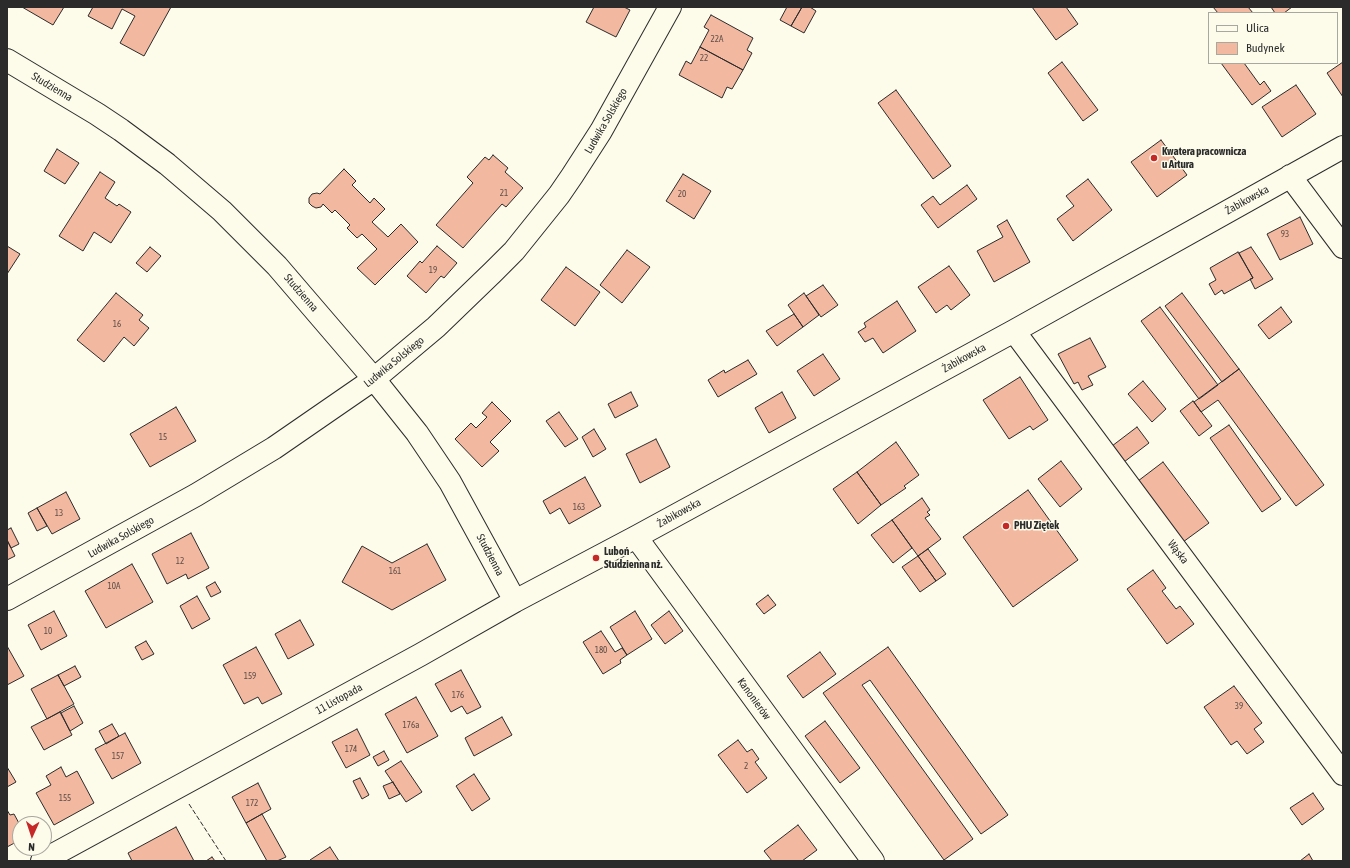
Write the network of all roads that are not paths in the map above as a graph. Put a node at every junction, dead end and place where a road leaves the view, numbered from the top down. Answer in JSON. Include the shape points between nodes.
{"nodes":[{"id":1,"x":670,"y":7,"type":"edge"},
{"id":2,"x":7,"y":60,"type":"edge"},
{"id":3,"x":1343,"y":148,"type":"edge"},
{"id":4,"x":1290,"y":176,"type":"junction"},
{"id":5,"x":1343,"y":247,"type":"edge"},
{"id":6,"x":1014,"y":331,"type":"junction"},
{"id":7,"x":374,"y":379,"type":"junction"},
{"id":8,"x":636,"y":537,"type":"junction"},
{"id":9,"x":7,"y":599,"type":"edge"},
{"id":10,"x":515,"y":601,"type":"junction"},
{"id":11,"x":1343,"y":774,"type":"edge"},
{"id":12,"x":867,"y":859,"type":"edge"},
{"id":13,"x":42,"y":861,"type":"edge"}],
"edges":[{"from":1,"to":7,"type":"street","name":"Ludwika Solskiego","via":[[597,138],[544,215],[466,300]]},
{"from":2,"to":7,"type":"street","name":"Studzienna","via":[[121,130],[205,195],[277,266]]},
{"from":3,"to":4,"type":"street","name":"Żabikowska"},
{"from":4,"to":5,"type":"street"},
{"from":4,"to":6,"type":"street","name":"Żabikowska"},
{"from":6,"to":8,"type":"street","name":"Żabikowska"},
{"from":6,"to":11,"type":"street","name":"Wąska"},
{"from":7,"to":9,"type":"street","name":"Ludwika Solskiego","via":[[297,433],[224,479]]},
{"from":7,"to":10,"type":"street","name":"Studzienna","via":[[412,427],[450,482]]},
{"from":8,"to":10,"type":"street","name":"11 Listopada"},
{"from":8,"to":12,"type":"street","name":"Kanonierów"},
{"from":10,"to":13,"type":"street","name":"11 Listopada"}]}
